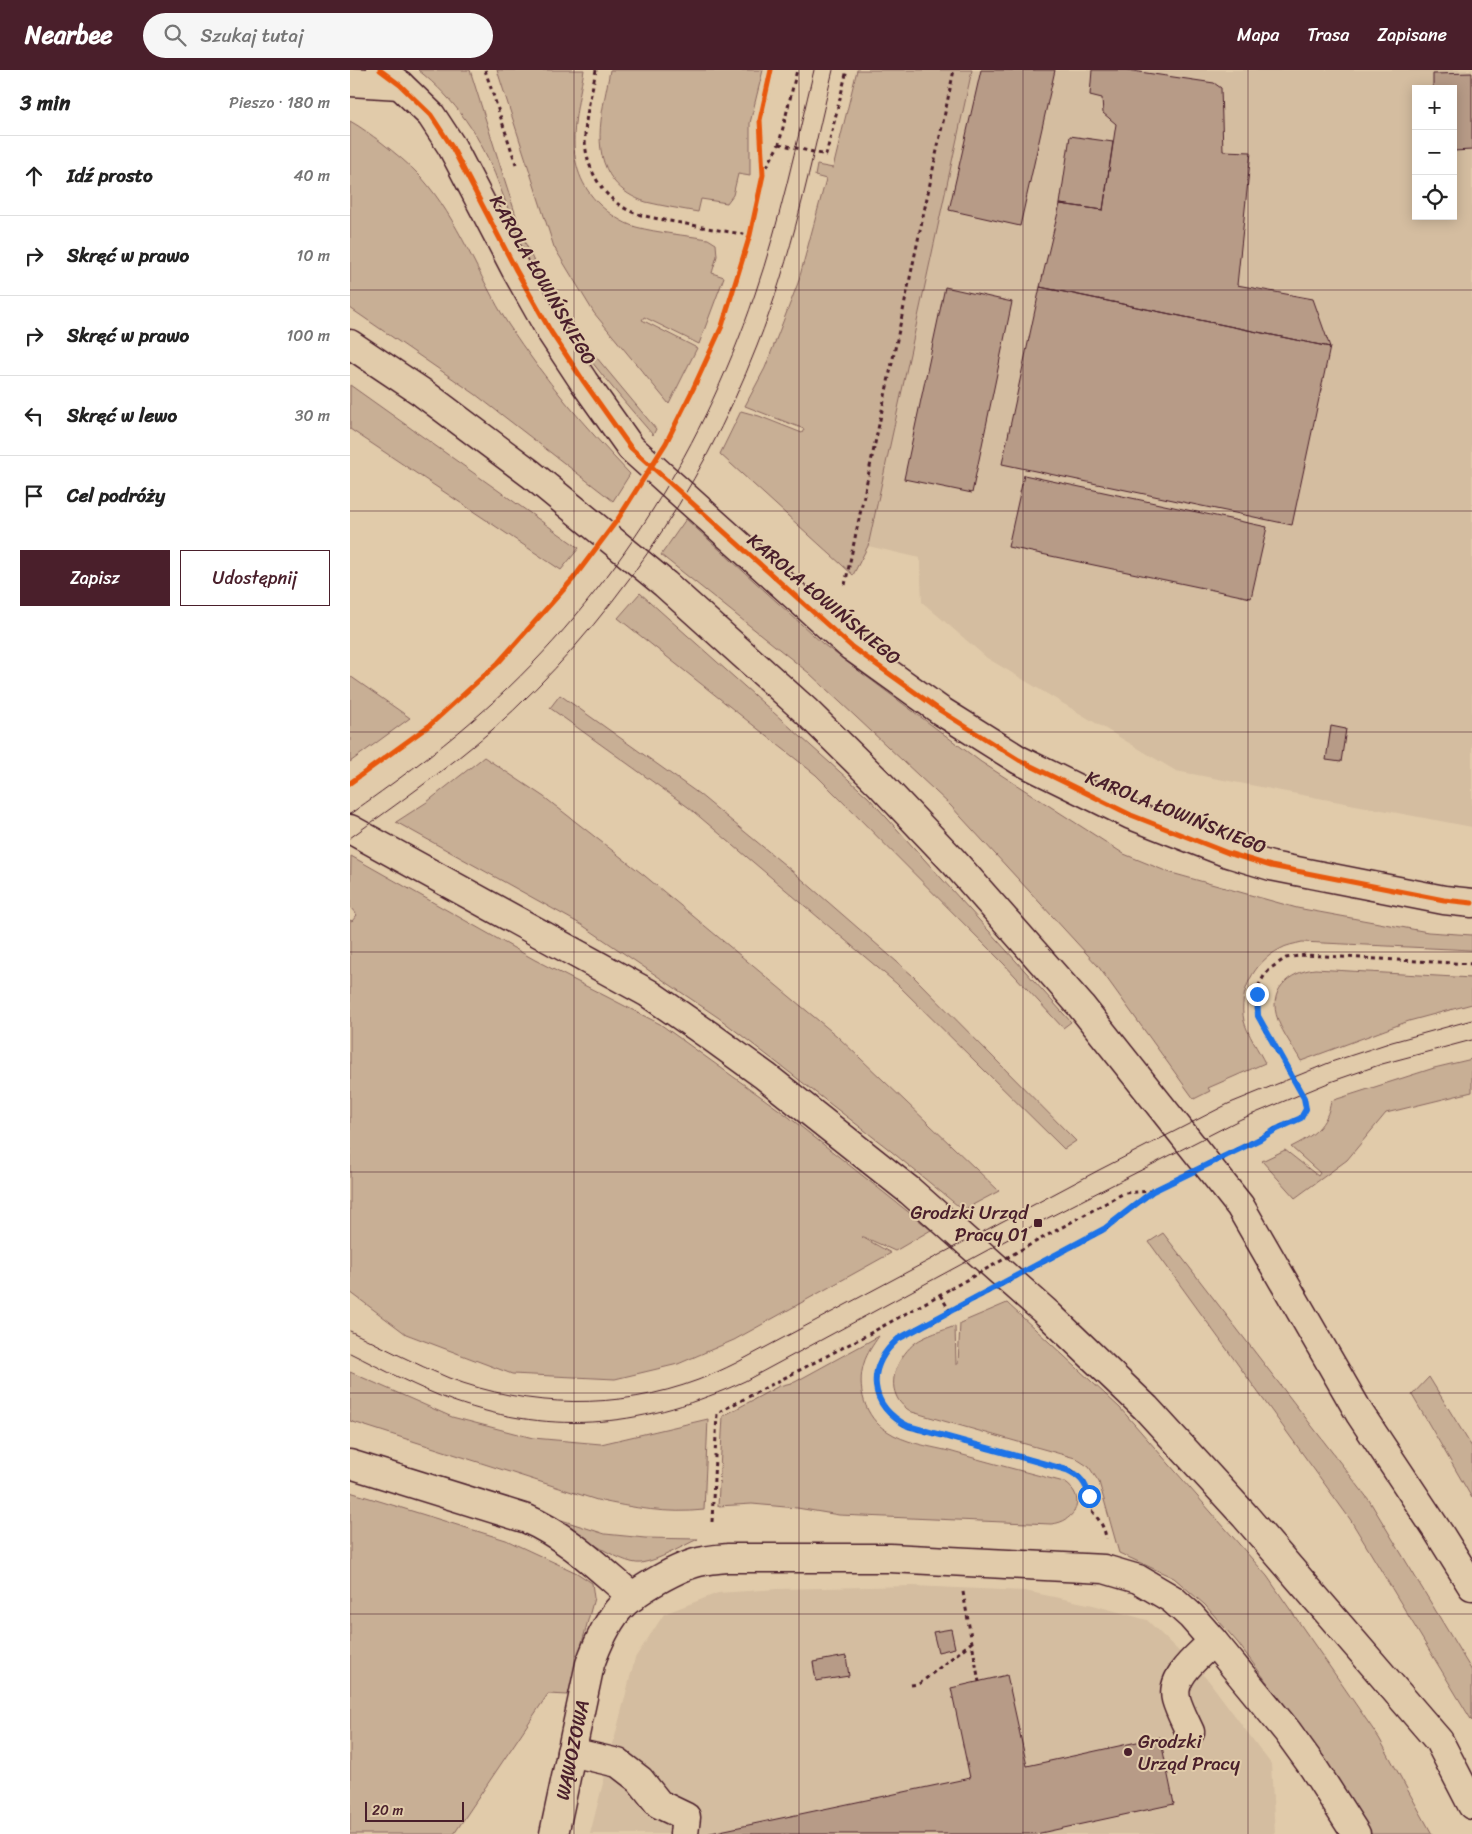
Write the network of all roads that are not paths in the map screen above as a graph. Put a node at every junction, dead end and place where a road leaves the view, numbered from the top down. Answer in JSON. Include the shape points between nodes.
{"nodes":[{"id":1,"x":390,"y":77,"type":"edge"},
{"id":2,"x":350,"y":82,"type":"edge"},
{"id":3,"x":350,"y":344,"type":"edge"},
{"id":4,"x":350,"y":829,"type":"edge"},
{"id":5,"x":1472,"y":903,"type":"edge"},
{"id":6,"x":350,"y":1464,"type":"edge"},
{"id":7,"x":1472,"y":1586,"type":"edge"},
{"id":8,"x":633,"y":1597,"type":"junction"},
{"id":9,"x":1213,"y":1641,"type":"junction"},
{"id":10,"x":1190,"y":1732,"type":"dead end"},
{"id":11,"x":572,"y":1752,"type":"junction"},
{"id":12,"x":1472,"y":1804,"type":"edge"},
{"id":13,"x":554,"y":1834,"type":"edge"},
{"id":14,"x":684,"y":1834,"type":"edge"},
{"id":15,"x":1356,"y":1834,"type":"edge"}],
"edges":[{"from":1,"to":2,"type":"main road","name":"KAROLA ŁOWIŃSKIEGO"},
{"from":1,"to":5,"type":"main road","name":"KAROLA ŁOWIŃSKIEGO","via":[[431,115],[452,147],[551,332],[631,448],[852,647],[941,711],[1020,760],[1131,815],[1228,853],[1271,866]]},
{"from":3,"to":7,"type":"main road","via":[[423,393],[531,474],[665,584],[806,711],[954,862],[1081,1006],[1240,1206],[1360,1414]]},
{"from":4,"to":12,"type":"main road","via":[[648,994],[765,1076],[910,1191],[1048,1314],[1146,1408],[1245,1516],[1439,1741]]},
{"from":6,"to":8,"type":"main road","via":[[542,1525],[575,1547]]},
{"from":8,"to":9,"type":"main road","name":"WĄWOZOWA","via":[[683,1568],[727,1558],[890,1558],[1104,1569],[1138,1580],[1161,1592],[1191,1616]]},
{"from":8,"to":11,"type":"main road","name":"WĄWOZOWA","via":[[610,1620],[599,1641],[590,1664]]},
{"from":9,"to":10,"type":"main road","via":[[1185,1670],[1175,1691]]},
{"from":9,"to":15,"type":"main road","name":"WĄWOZOWA","via":[[1313,1767]]},
{"from":11,"to":13,"type":"main road","name":"WĄWOZOWA"},
{"from":11,"to":14,"type":"main road","via":[[618,1763],[640,1780],[659,1804],[686,1817]]}]}
